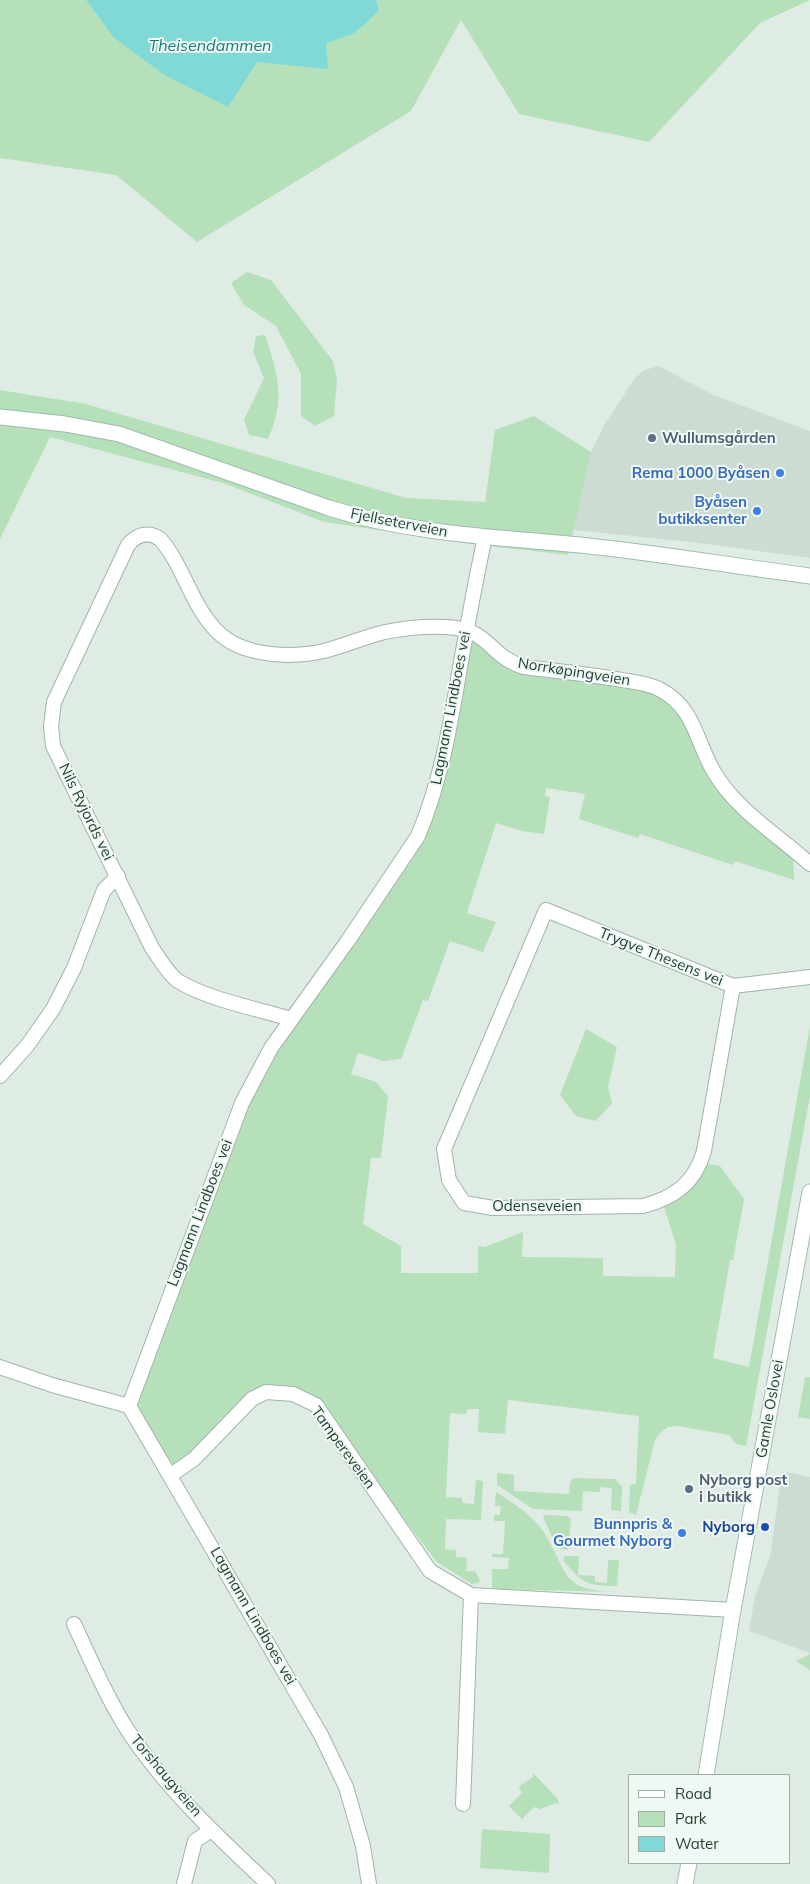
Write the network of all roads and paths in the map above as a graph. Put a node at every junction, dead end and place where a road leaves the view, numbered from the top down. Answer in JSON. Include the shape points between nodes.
{"nodes":[{"id":1,"x":0,"y":417,"type":"edge"},
{"id":2,"x":146,"y":535,"type":"joint"},
{"id":3,"x":485,"y":537,"type":"junction"},
{"id":4,"x":810,"y":576,"type":"edge"},
{"id":5,"x":467,"y":629,"type":"junction"},
{"id":6,"x":810,"y":864,"type":"edge"},
{"id":7,"x":118,"y":876,"type":"junction"},
{"id":8,"x":546,"y":910,"type":"joint"},
{"id":9,"x":810,"y":977,"type":"edge"},
{"id":10,"x":733,"y":986,"type":"junction"},
{"id":11,"x":291,"y":1019,"type":"junction"},
{"id":12,"x":0,"y":1076,"type":"edge"},
{"id":13,"x":810,"y":1192,"type":"edge"},
{"id":14,"x":807,"y":1224,"type":"edge"},
{"id":15,"x":0,"y":1367,"type":"edge"},
{"id":16,"x":129,"y":1406,"type":"junction"},
{"id":17,"x":171,"y":1475,"type":"junction"},
{"id":18,"x":471,"y":1595,"type":"junction"},
{"id":19,"x":732,"y":1610,"type":"junction"},
{"id":20,"x":74,"y":1624,"type":"dead end"},
{"id":21,"x":706,"y":1774,"type":"edge"},
{"id":22,"x":463,"y":1804,"type":"dead end"},
{"id":23,"x":211,"y":1830,"type":"junction"},
{"id":24,"x":689,"y":1864,"type":"edge"},
{"id":25,"x":184,"y":1884,"type":"edge"},
{"id":26,"x":268,"y":1884,"type":"edge"},
{"id":27,"x":369,"y":1884,"type":"edge"},
{"id":28,"x":685,"y":1884,"type":"edge"}],
"edges":[{"from":1,"to":3,"type":"street","name":"Fjellseterveien","via":[[119,434],[364,519]]},
{"from":2,"to":5,"type":"street","name":"Norrkøpingveien","via":[[156,536],[164,543],[210,622],[222,635],[240,646],[296,655],[322,652],[384,632],[412,628]]},
{"from":2,"to":7,"type":"street","name":"Nils Ryjords vei","via":[[136,537],[128,545],[54,702],[51,726],[53,746]]},
{"from":3,"to":4,"type":"street","name":"Fjellseterveien","via":[[581,545]]},
{"from":3,"to":5,"type":"street","name":"Lagmann Lindboes vei"},
{"from":5,"to":6,"type":"street","name":"Norrkøpingveien","via":[[487,640],[513,664],[635,682],[658,688],[674,698],[698,732],[714,774],[732,796]]},
{"from":5,"to":11,"type":"street","name":"Lagmann Lindboes vei","via":[[438,777],[418,836]]},
{"from":7,"to":11,"type":"street","name":"Nils Ryjords vei","via":[[152,948],[177,980],[200,992]]},
{"from":7,"to":12,"type":"street","via":[[104,890],[74,968],[53,1009],[27,1046]]},
{"from":8,"to":10,"type":"street","name":"Trygve Thesens vei"},
{"from":8,"to":10,"type":"street","name":"Odenseveien","via":[[444,1149],[449,1180],[464,1202],[493,1208],[643,1206],[664,1200],[682,1189],[696,1173],[704,1151]]},
{"from":9,"to":10,"type":"street","name":"Trygve Thesens vei"},
{"from":11,"to":16,"type":"street","name":"Lagmann Lindboes vei","via":[[271,1048],[242,1103]]},
{"from":13,"to":14,"type":"street","name":"Gamle Oslovei"},
{"from":14,"to":19,"type":"street","name":"Gamle Oslovei"},
{"from":15,"to":16,"type":"street"},
{"from":16,"to":17,"type":"street","name":"Lagmann Lindboes vei"},
{"from":17,"to":18,"type":"street","name":"Tampereveien","via":[[194,1459],[252,1399],[266,1392],[293,1394],[316,1405],[430,1571]]},
{"from":17,"to":27,"type":"street","name":"Lagmann Lindboes vei","via":[[321,1735],[346,1787],[363,1846]]},
{"from":18,"to":19,"type":"street","name":"Tampereveien"},
{"from":18,"to":22,"type":"street"},
{"from":19,"to":21,"type":"street","name":"Gamle Oslovei"},
{"from":20,"to":23,"type":"street","name":"Torshaugveien","via":[[126,1727],[156,1768]]},
{"from":23,"to":25,"type":"street","via":[[195,1841]]},
{"from":23,"to":26,"type":"street","name":"Torshaugveien"},
{"from":24,"to":28,"type":"street"}]}
